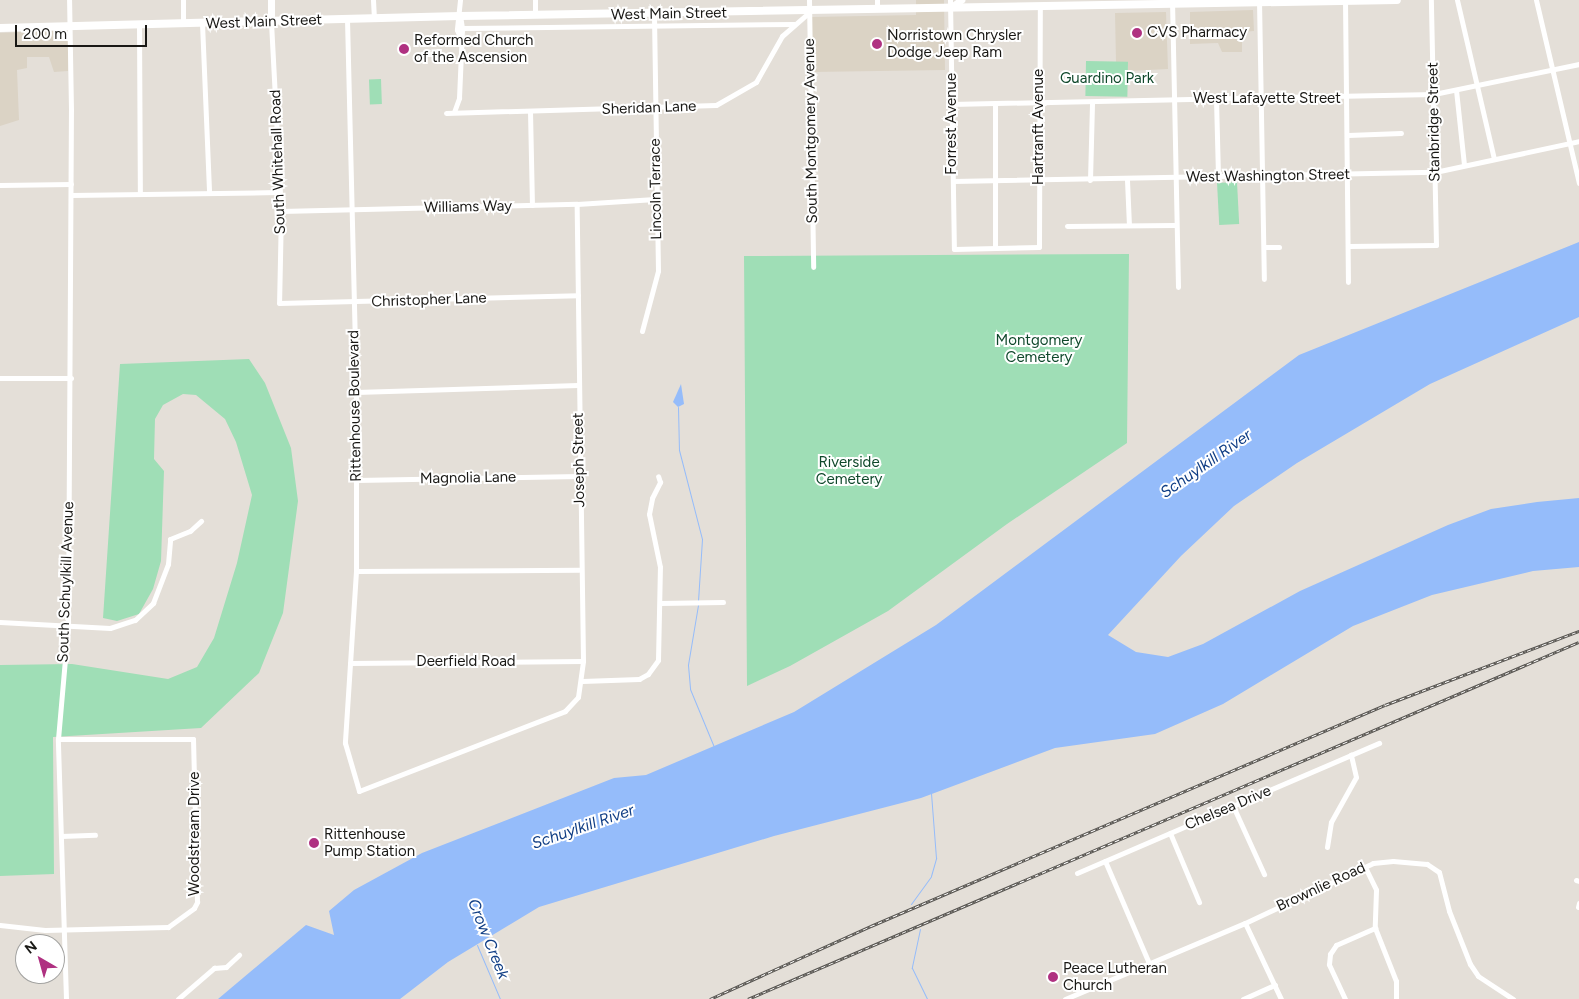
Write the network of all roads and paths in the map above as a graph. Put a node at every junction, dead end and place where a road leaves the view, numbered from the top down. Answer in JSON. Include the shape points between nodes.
{"nodes":[{"id":1,"x":69,"y":0,"type":"edge"},
{"id":2,"x":183,"y":0,"type":"edge"},
{"id":3,"x":271,"y":0,"type":"edge"},
{"id":4,"x":373,"y":0,"type":"edge"},
{"id":5,"x":460,"y":0,"type":"edge"},
{"id":6,"x":535,"y":0,"type":"edge"},
{"id":7,"x":809,"y":0,"type":"edge"},
{"id":8,"x":877,"y":0,"type":"edge"},
{"id":9,"x":961,"y":0,"type":"edge"},
{"id":10,"x":1398,"y":0,"type":"edge"},
{"id":11,"x":1431,"y":0,"type":"edge"},
{"id":12,"x":1457,"y":0,"type":"edge"},
{"id":13,"x":1536,"y":0,"type":"edge"},
{"id":14,"x":1345,"y":1,"type":"edge"},
{"id":15,"x":1259,"y":2,"type":"edge"},
{"id":16,"x":1087,"y":3,"type":"edge"},
{"id":17,"x":1172,"y":3,"type":"edge"},
{"id":18,"x":950,"y":4,"type":"edge"},
{"id":19,"x":1040,"y":8,"type":"junction"},
{"id":20,"x":877,"y":10,"type":"junction"},
{"id":21,"x":810,"y":12,"type":"junction"},
{"id":22,"x":535,"y":14,"type":"junction"},
{"id":23,"x":654,"y":15,"type":"junction"},
{"id":24,"x":460,"y":16,"type":"junction"},
{"id":25,"x":347,"y":19,"type":"junction"},
{"id":26,"x":374,"y":19,"type":"junction"},
{"id":27,"x":271,"y":22,"type":"junction"},
{"id":28,"x":202,"y":23,"type":"junction"},
{"id":29,"x":183,"y":24,"type":"junction"},
{"id":30,"x":795,"y":24,"type":"junction"},
{"id":31,"x":139,"y":25,"type":"junction"},
{"id":32,"x":70,"y":27,"type":"junction"},
{"id":33,"x":655,"y":27,"type":"junction"},
{"id":34,"x":0,"y":28,"type":"edge"},
{"id":35,"x":462,"y":28,"type":"junction"},
{"id":36,"x":460,"y":37,"type":"junction"},
{"id":37,"x":1579,"y":64,"type":"edge"},
{"id":38,"x":1551,"y":70,"type":"junction"},
{"id":39,"x":1477,"y":86,"type":"junction"},
{"id":40,"x":1456,"y":90,"type":"junction"},
{"id":41,"x":1434,"y":94,"type":"junction"},
{"id":42,"x":460,"y":98,"type":"junction"},
{"id":43,"x":1262,"y":98,"type":"junction"},
{"id":44,"x":1216,"y":99,"type":"junction"},
{"id":45,"x":1346,"y":99,"type":"junction"},
{"id":46,"x":1174,"y":100,"type":"junction"},
{"id":47,"x":1039,"y":103,"type":"junction"},
{"id":48,"x":1092,"y":103,"type":"junction"},
{"id":49,"x":951,"y":104,"type":"junction"},
{"id":50,"x":995,"y":104,"type":"junction"},
{"id":51,"x":655,"y":108,"type":"junction"},
{"id":52,"x":530,"y":111,"type":"junction"},
{"id":53,"x":454,"y":112,"type":"junction"},
{"id":54,"x":468,"y":112,"type":"junction"},
{"id":55,"x":446,"y":113,"type":"dead end"},
{"id":56,"x":1401,"y":133,"type":"dead end"},
{"id":57,"x":1348,"y":135,"type":"junction"},
{"id":58,"x":1579,"y":141,"type":"edge"},
{"id":59,"x":1568,"y":144,"type":"junction"},
{"id":60,"x":1494,"y":159,"type":"junction"},
{"id":61,"x":1464,"y":165,"type":"junction"},
{"id":62,"x":1435,"y":172,"type":"junction"},
{"id":63,"x":1347,"y":174,"type":"junction"},
{"id":64,"x":1263,"y":176,"type":"junction"},
{"id":65,"x":1218,"y":178,"type":"junction"},
{"id":66,"x":1038,"y":179,"type":"junction"},
{"id":67,"x":1176,"y":179,"type":"junction"},
{"id":68,"x":1090,"y":180,"type":"junction"},
{"id":69,"x":1127,"y":180,"type":"junction"},
{"id":70,"x":953,"y":181,"type":"junction"},
{"id":71,"x":995,"y":181,"type":"junction"},
{"id":72,"x":1579,"y":183,"type":"edge"},
{"id":73,"x":71,"y":184,"type":"junction"},
{"id":74,"x":0,"y":185,"type":"edge"},
{"id":75,"x":140,"y":192,"type":"junction"},
{"id":76,"x":278,"y":192,"type":"junction"},
{"id":77,"x":209,"y":193,"type":"junction"},
{"id":78,"x":71,"y":195,"type":"junction"},
{"id":79,"x":655,"y":198,"type":"junction"},
{"id":80,"x":577,"y":204,"type":"junction"},
{"id":81,"x":532,"y":205,"type":"junction"},
{"id":82,"x":353,"y":210,"type":"junction"},
{"id":83,"x":281,"y":211,"type":"junction"},
{"id":84,"x":1129,"y":225,"type":"junction"},
{"id":85,"x":1175,"y":225,"type":"junction"},
{"id":86,"x":1067,"y":226,"type":"dead end"},
{"id":87,"x":1348,"y":246,"type":"junction"},
{"id":88,"x":995,"y":247,"type":"junction"},
{"id":89,"x":1264,"y":247,"type":"junction"},
{"id":90,"x":1279,"y":247,"type":"dead end"},
{"id":91,"x":813,"y":267,"type":"dead end"},
{"id":92,"x":1264,"y":280,"type":"dead end"},
{"id":93,"x":1348,"y":282,"type":"dead end"},
{"id":94,"x":1178,"y":286,"type":"dead end"},
{"id":95,"x":578,"y":295,"type":"junction"},
{"id":96,"x":354,"y":302,"type":"junction"},
{"id":97,"x":280,"y":303,"type":"joint"},
{"id":98,"x":642,"y":331,"type":"dead end"},
{"id":99,"x":0,"y":378,"type":"edge"},
{"id":100,"x":70,"y":378,"type":"junction"},
{"id":101,"x":578,"y":385,"type":"junction"},
{"id":102,"x":356,"y":392,"type":"junction"},
{"id":103,"x":580,"y":476,"type":"junction"},
{"id":104,"x":658,"y":476,"type":"dead end"},
{"id":105,"x":356,"y":480,"type":"junction"},
{"id":106,"x":201,"y":521,"type":"dead end"},
{"id":107,"x":356,"y":570,"type":"junction"},
{"id":108,"x":580,"y":570,"type":"junction"},
{"id":109,"x":724,"y":602,"type":"dead end"},
{"id":110,"x":660,"y":603,"type":"junction"},
{"id":111,"x":0,"y":622,"type":"edge"},
{"id":112,"x":68,"y":625,"type":"junction"},
{"id":113,"x":583,"y":661,"type":"junction"},
{"id":114,"x":350,"y":663,"type":"junction"},
{"id":115,"x":582,"y":681,"type":"junction"},
{"id":116,"x":565,"y":711,"type":"joint"},
{"id":117,"x":58,"y":739,"type":"junction"},
{"id":118,"x":1379,"y":743,"type":"dead end"},
{"id":119,"x":1351,"y":755,"type":"junction"},
{"id":120,"x":1233,"y":806,"type":"junction"},
{"id":121,"x":1170,"y":833,"type":"junction"},
{"id":122,"x":95,"y":835,"type":"dead end"},
{"id":123,"x":61,"y":836,"type":"junction"},
{"id":124,"x":1327,"y":847,"type":"dead end"},
{"id":125,"x":1105,"y":860,"type":"junction"},
{"id":126,"x":1365,"y":867,"type":"junction"},
{"id":127,"x":1077,"y":873,"type":"dead end"},
{"id":128,"x":1264,"y":874,"type":"dead end"},
{"id":129,"x":1199,"y":902,"type":"dead end"},
{"id":130,"x":1245,"y":923,"type":"junction"},
{"id":131,"x":0,"y":925,"type":"edge"},
{"id":132,"x":64,"y":928,"type":"junction"},
{"id":133,"x":1375,"y":928,"type":"junction"},
{"id":134,"x":239,"y":955,"type":"dead end"},
{"id":135,"x":1149,"y":963,"type":"junction"},
{"id":136,"x":1275,"y":985,"type":"junction"},
{"id":137,"x":66,"y":999,"type":"edge"},
{"id":138,"x":178,"y":999,"type":"edge"},
{"id":139,"x":1065,"y":999,"type":"edge"},
{"id":140,"x":1243,"y":999,"type":"edge"},
{"id":141,"x":1282,"y":999,"type":"edge"},
{"id":142,"x":1345,"y":999,"type":"edge"},
{"id":143,"x":1396,"y":999,"type":"edge"},
{"id":144,"x":1513,"y":999,"type":"edge"}],
"edges":[{"from":1,"to":32,"type":"street","name":"South Schuylkill Avenue"},
{"from":2,"to":29,"type":"street"},
{"from":3,"to":27,"type":"main road"},
{"from":4,"to":26,"type":"street"},
{"from":5,"to":24,"type":"street"},
{"from":6,"to":22,"type":"street"},
{"from":7,"to":21,"type":"street","name":"South Montgomery Avenue"},
{"from":8,"to":20,"type":"street"},
{"from":9,"to":18,"type":"main road"},
{"from":10,"to":14,"type":"main road","name":"West Main Street"},
{"from":11,"to":41,"type":"street","name":"Stanbridge Street"},
{"from":12,"to":39,"type":"street"},
{"from":13,"to":38,"type":"street"},
{"from":14,"to":15,"type":"main road","name":"West Main Street"},
{"from":14,"to":45,"type":"street"},
{"from":15,"to":17,"type":"main road","name":"West Main Street"},
{"from":15,"to":43,"type":"street"},
{"from":16,"to":17,"type":"main road","name":"West Main Street"},
{"from":16,"to":19,"type":"main road","name":"West Main Street"},
{"from":17,"to":46,"type":"street"},
{"from":18,"to":19,"type":"main road","name":"West Main Street"},
{"from":18,"to":20,"type":"main road","name":"West Main Street"},
{"from":18,"to":49,"type":"street","name":"Forrest Avenue"},
{"from":19,"to":47,"type":"street","name":"Hartranft Avenue"},
{"from":20,"to":21,"type":"main road","name":"West Main Street"},
{"from":21,"to":23,"type":"main road","name":"West Main Street"},
{"from":21,"to":30,"type":"street","name":"Sheridan Lane"},
{"from":21,"to":91,"type":"street","name":"South Montgomery Avenue"},
{"from":22,"to":23,"type":"main road","name":"West Main Street"},
{"from":22,"to":24,"type":"main road","name":"West Main Street"},
{"from":23,"to":33,"type":"street","name":"Lincoln Terrace"},
{"from":24,"to":26,"type":"main road","name":"West Main Street"},
{"from":24,"to":35,"type":"street"},
{"from":24,"to":36,"type":"street","via":[[457,30]]},
{"from":25,"to":26,"type":"main road","name":"West Main Street"},
{"from":25,"to":27,"type":"main road","name":"West Main Street"},
{"from":25,"to":82,"type":"street","name":"Rittenhouse Boulevard"},
{"from":27,"to":28,"type":"main road","name":"West Main Street"},
{"from":27,"to":76,"type":"street","name":"South Whitehall Road"},
{"from":28,"to":29,"type":"main road","name":"West Main Street"},
{"from":28,"to":77,"type":"street"},
{"from":29,"to":31,"type":"main road","name":"West Main Street"},
{"from":30,"to":33,"type":"street"},
{"from":30,"to":51,"type":"street","name":"Sheridan Lane","via":[[774,45],[756,82],[737,95],[716,105]]},
{"from":31,"to":32,"type":"main road","name":"West Main Street"},
{"from":31,"to":75,"type":"street"},
{"from":32,"to":34,"type":"main road","name":"West Main Street"},
{"from":32,"to":73,"type":"street","name":"South Schuylkill Avenue"},
{"from":33,"to":35,"type":"street"},
{"from":33,"to":51,"type":"street","name":"Lincoln Terrace"},
{"from":35,"to":36,"type":"street"},
{"from":36,"to":42,"type":"street"},
{"from":37,"to":38,"type":"street","name":"West Lafayette Street"},
{"from":38,"to":39,"type":"street","name":"West Lafayette Street"},
{"from":38,"to":59,"type":"street"},
{"from":39,"to":40,"type":"street","name":"West Lafayette Street"},
{"from":39,"to":60,"type":"street"},
{"from":40,"to":41,"type":"street","name":"West Lafayette Street"},
{"from":40,"to":61,"type":"street"},
{"from":41,"to":45,"type":"street","name":"West Lafayette Street"},
{"from":41,"to":62,"type":"street","name":"Stanbridge Street"},
{"from":42,"to":53,"type":"street"},
{"from":42,"to":54,"type":"street"},
{"from":43,"to":44,"type":"street","name":"West Lafayette Street"},
{"from":43,"to":45,"type":"street","name":"West Lafayette Street"},
{"from":43,"to":64,"type":"street"},
{"from":44,"to":46,"type":"street","name":"West Lafayette Street"},
{"from":44,"to":65,"type":"street"},
{"from":45,"to":57,"type":"street"},
{"from":46,"to":48,"type":"street","name":"West Lafayette Street"},
{"from":46,"to":67,"type":"street"},
{"from":47,"to":48,"type":"street","name":"West Lafayette Street"},
{"from":47,"to":50,"type":"street","name":"West Lafayette Street"},
{"from":47,"to":66,"type":"street","name":"Hartranft Avenue"},
{"from":48,"to":68,"type":"street"},
{"from":49,"to":50,"type":"street","name":"West Lafayette Street"},
{"from":49,"to":70,"type":"street","name":"Forrest Avenue"},
{"from":50,"to":71,"type":"street"},
{"from":51,"to":52,"type":"street","name":"Sheridan Lane"},
{"from":51,"to":79,"type":"street","name":"Lincoln Terrace"},
{"from":52,"to":54,"type":"street","name":"Sheridan Lane"},
{"from":52,"to":81,"type":"street"},
{"from":53,"to":54,"type":"street","name":"Sheridan Lane"},
{"from":53,"to":55,"type":"street","name":"Sheridan Lane"},
{"from":56,"to":57,"type":"street"},
{"from":57,"to":63,"type":"street"},
{"from":58,"to":59,"type":"street","name":"West Washington Street"},
{"from":59,"to":60,"type":"street","name":"West Washington Street"},
{"from":59,"to":72,"type":"street"},
{"from":60,"to":61,"type":"street","name":"West Washington Street"},
{"from":61,"to":62,"type":"street","name":"West Washington Street"},
{"from":62,"to":63,"type":"street","name":"West Washington Street"},
{"from":62,"to":87,"type":"street","name":"Stanbridge Street","via":[[1436,245]]},
{"from":63,"to":64,"type":"street","name":"West Washington Street"},
{"from":63,"to":87,"type":"street"},
{"from":64,"to":65,"type":"street","name":"West Washington Street"},
{"from":64,"to":89,"type":"street"},
{"from":65,"to":67,"type":"street","name":"West Washington Street"},
{"from":66,"to":68,"type":"street","name":"West Washington Street"},
{"from":66,"to":71,"type":"street","name":"West Washington Street"},
{"from":66,"to":88,"type":"street","name":"Hartranft Avenue","via":[[1039,247]]},
{"from":67,"to":69,"type":"street","name":"West Washington Street"},
{"from":67,"to":85,"type":"street"},
{"from":68,"to":69,"type":"street","name":"West Washington Street"},
{"from":69,"to":84,"type":"street"},
{"from":70,"to":71,"type":"street","name":"West Washington Street"},
{"from":70,"to":88,"type":"street","name":"Forrest Avenue","via":[[954,249]]},
{"from":71,"to":88,"type":"street"},
{"from":73,"to":74,"type":"street"},
{"from":73,"to":78,"type":"street","name":"South Schuylkill Avenue"},
{"from":75,"to":77,"type":"street"},
{"from":75,"to":78,"type":"street"},
{"from":76,"to":77,"type":"street"},
{"from":76,"to":83,"type":"street","name":"South Whitehall Road"},
{"from":78,"to":100,"type":"street","name":"South Schuylkill Avenue"},
{"from":79,"to":80,"type":"street","name":"Williams Way"},
{"from":79,"to":98,"type":"street","name":"Lincoln Terrace","via":[[658,271]]},
{"from":80,"to":81,"type":"street","name":"Williams Way"},
{"from":80,"to":95,"type":"street","name":"Joseph Street"},
{"from":81,"to":82,"type":"street","name":"Williams Way"},
{"from":82,"to":83,"type":"street","name":"Williams Way"},
{"from":82,"to":96,"type":"street","name":"Rittenhouse Boulevard"},
{"from":83,"to":97,"type":"street","name":"South Whitehall Road"},
{"from":84,"to":85,"type":"street"},
{"from":84,"to":86,"type":"street"},
{"from":85,"to":94,"type":"street"},
{"from":87,"to":93,"type":"street"},
{"from":89,"to":90,"type":"street"},
{"from":89,"to":92,"type":"street"},
{"from":95,"to":96,"type":"street","name":"Christopher Lane"},
{"from":95,"to":101,"type":"street","name":"Joseph Street"},
{"from":96,"to":97,"type":"street","name":"Christopher Lane"},
{"from":96,"to":102,"type":"street","name":"Rittenhouse Boulevard"},
{"from":99,"to":100,"type":"street"},
{"from":100,"to":112,"type":"street","name":"South Schuylkill Avenue"},
{"from":101,"to":102,"type":"street"},
{"from":101,"to":103,"type":"street","name":"Joseph Street"},
{"from":102,"to":105,"type":"street","name":"Rittenhouse Boulevard"},
{"from":103,"to":105,"type":"street","name":"Magnolia Lane"},
{"from":103,"to":108,"type":"street","name":"Joseph Street"},
{"from":104,"to":110,"type":"street","via":[[659,486],[650,502],[649,514],[659,552]]},
{"from":105,"to":107,"type":"street","name":"Rittenhouse Boulevard"},
{"from":106,"to":112,"type":"street","via":[[190,531],[170,539],[166,570],[150,608],[139,618],[110,628]]},
{"from":107,"to":108,"type":"street"},
{"from":107,"to":114,"type":"street","name":"Rittenhouse Boulevard"},
{"from":108,"to":113,"type":"street","name":"Joseph Street"},
{"from":109,"to":110,"type":"street"},
{"from":110,"to":115,"type":"street","via":[[660,650],[652,670],[634,681]]},
{"from":111,"to":112,"type":"street"},
{"from":112,"to":117,"type":"street","name":"South Schuylkill Avenue"},
{"from":113,"to":114,"type":"street","name":"Deerfield Road"},
{"from":113,"to":115,"type":"street","name":"Joseph Street"},
{"from":114,"to":116,"type":"street","name":"Rittenhouse Boulevard","via":[[345,743],[359,791]]},
{"from":115,"to":116,"type":"street","name":"Joseph Street","via":[[578,697]]},
{"from":117,"to":123,"type":"street","name":"South Schuylkill Avenue"},
{"from":117,"to":132,"type":"street","name":"Woodstream Drive","via":[[192,739],[194,908],[168,927]]},
{"from":118,"to":119,"type":"street","name":"Chelsea Drive"},
{"from":119,"to":120,"type":"street","name":"Chelsea Drive"},
{"from":119,"to":124,"type":"street","via":[[1356,776],[1330,822]]},
{"from":120,"to":121,"type":"street","name":"Chelsea Drive"},
{"from":120,"to":128,"type":"street"},
{"from":121,"to":125,"type":"street","name":"Chelsea Drive"},
{"from":121,"to":129,"type":"street"},
{"from":122,"to":123,"type":"street"},
{"from":123,"to":132,"type":"street","name":"South Schuylkill Avenue"},
{"from":125,"to":127,"type":"street","name":"Chelsea Drive"},
{"from":125,"to":135,"type":"street"},
{"from":126,"to":130,"type":"street","name":"Brownlie Road"},
{"from":126,"to":133,"type":"street","via":[[1376,890]]},
{"from":126,"to":144,"type":"street","name":"Brownlie Road","via":[[1393,860],[1435,868],[1470,964],[1478,976]]},
{"from":130,"to":135,"type":"street","name":"Brownlie Road"},
{"from":130,"to":136,"type":"street"},
{"from":131,"to":132,"type":"street","name":"Woodstream Drive"},
{"from":132,"to":137,"type":"street","name":"South Schuylkill Avenue"},
{"from":133,"to":142,"type":"street","via":[[1342,942],[1330,954],[1329,964]]},
{"from":133,"to":143,"type":"street","via":[[1396,981]]},
{"from":134,"to":138,"type":"street","via":[[226,967],[214,968]]},
{"from":135,"to":139,"type":"street","name":"Brownlie Road"},
{"from":136,"to":140,"type":"street"},
{"from":136,"to":141,"type":"street"}]}
